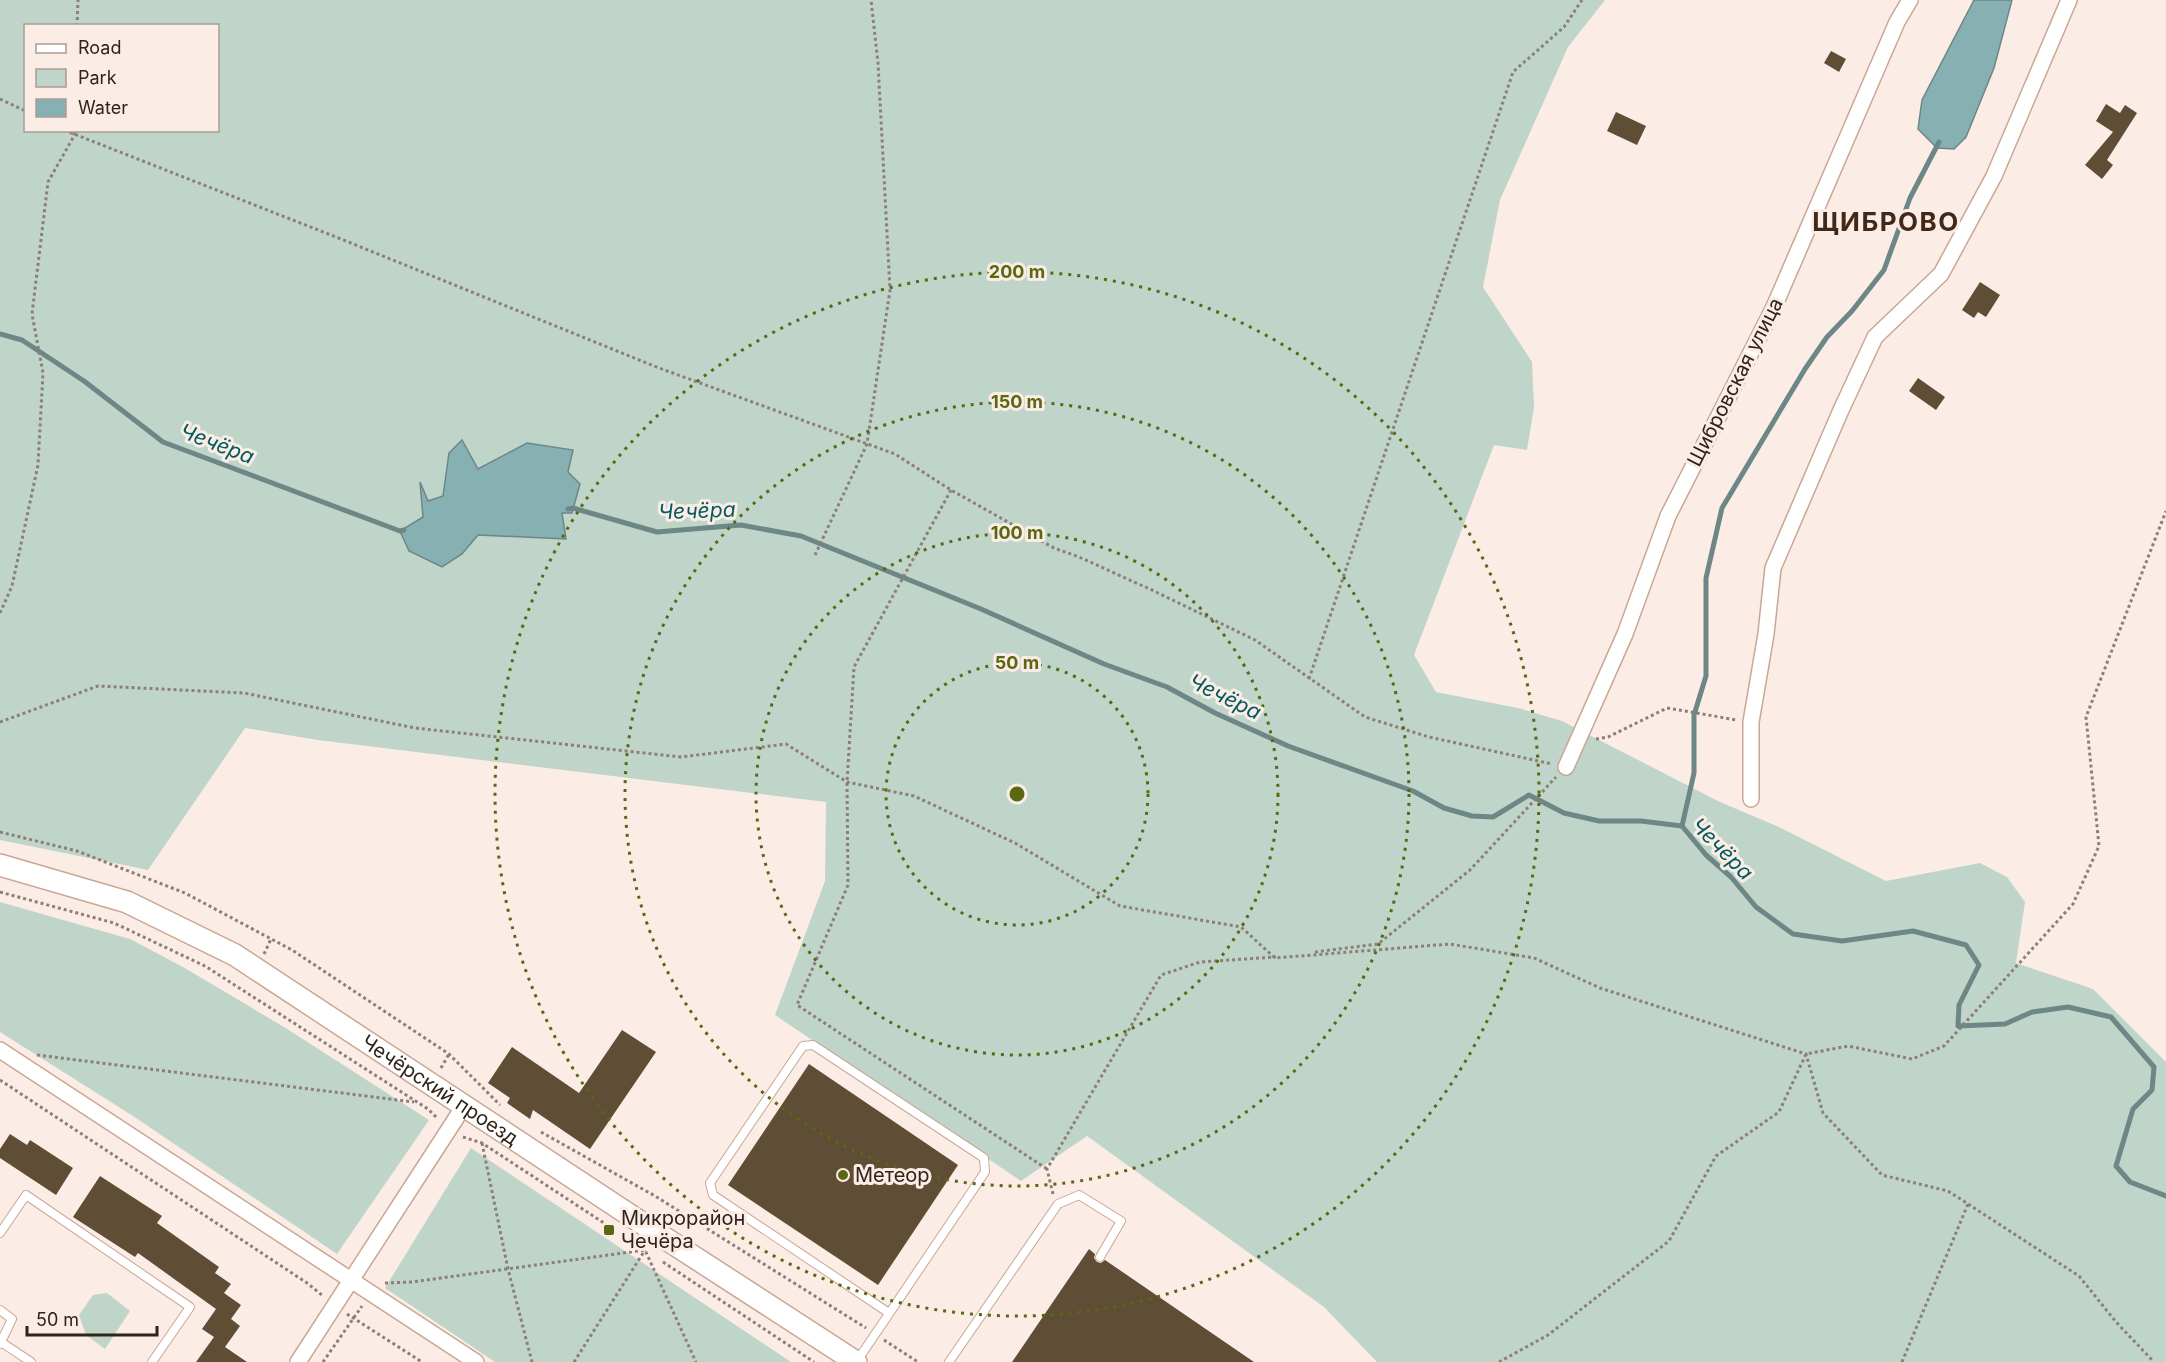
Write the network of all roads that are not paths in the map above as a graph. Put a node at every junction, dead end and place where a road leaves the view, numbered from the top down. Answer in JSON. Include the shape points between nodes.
{"nodes":[{"id":1,"x":1910,"y":0,"type":"edge"},
{"id":2,"x":2069,"y":0,"type":"edge"},
{"id":3,"x":1566,"y":767,"type":"road end"},
{"id":4,"x":1751,"y":799,"type":"dead end"},
{"id":5,"x":0,"y":865,"type":"edge"},
{"id":6,"x":0,"y":1050,"type":"edge"},
{"id":7,"x":464,"y":1106,"type":"junction"},
{"id":8,"x":0,"y":1233,"type":"edge"},
{"id":9,"x":1100,"y":1257,"type":"dead end"},
{"id":10,"x":353,"y":1280,"type":"junction"},
{"id":11,"x":0,"y":1310,"type":"edge"},
{"id":12,"x":889,"y":1313,"type":"junction"},
{"id":13,"x":1,"y":1343,"type":"edge"},
{"id":14,"x":31,"y":1362,"type":"edge"},
{"id":15,"x":152,"y":1362,"type":"edge"},
{"id":16,"x":298,"y":1362,"type":"edge"},
{"id":17,"x":476,"y":1362,"type":"edge"},
{"id":18,"x":856,"y":1362,"type":"edge"},
{"id":19,"x":949,"y":1362,"type":"edge"}],
"edges":[{"from":1,"to":3,"type":"street","name":"Щибровская улица","via":[[1774,307],[1668,516],[1625,634]]},
{"from":2,"to":4,"type":"street","via":[[1994,176],[1941,274],[1875,337],[1773,568],[1751,722]]},
{"from":5,"to":7,"type":"main road","name":"Чечёрский проезд","via":[[127,902],[236,955]]},
{"from":6,"to":10,"type":"street"},
{"from":7,"to":10,"type":"street"},
{"from":7,"to":18,"type":"main road","name":"Чечёрский проезд"},
{"from":8,"to":15,"type":"lane","via":[[26,1195],[190,1307]]},
{"from":9,"to":19,"type":"lane","via":[[1121,1221],[1079,1195],[1058,1204]]},
{"from":10,"to":16,"type":"street"},
{"from":10,"to":17,"type":"street"},
{"from":11,"to":13,"type":"lane","via":[[12,1319]]},
{"from":12,"to":12,"type":"lane","via":[[986,1172],[984,1158],[813,1045],[803,1046],[710,1183],[713,1195]]},
{"from":12,"to":18,"type":"lane"},
{"from":13,"to":14,"type":"lane"}]}
